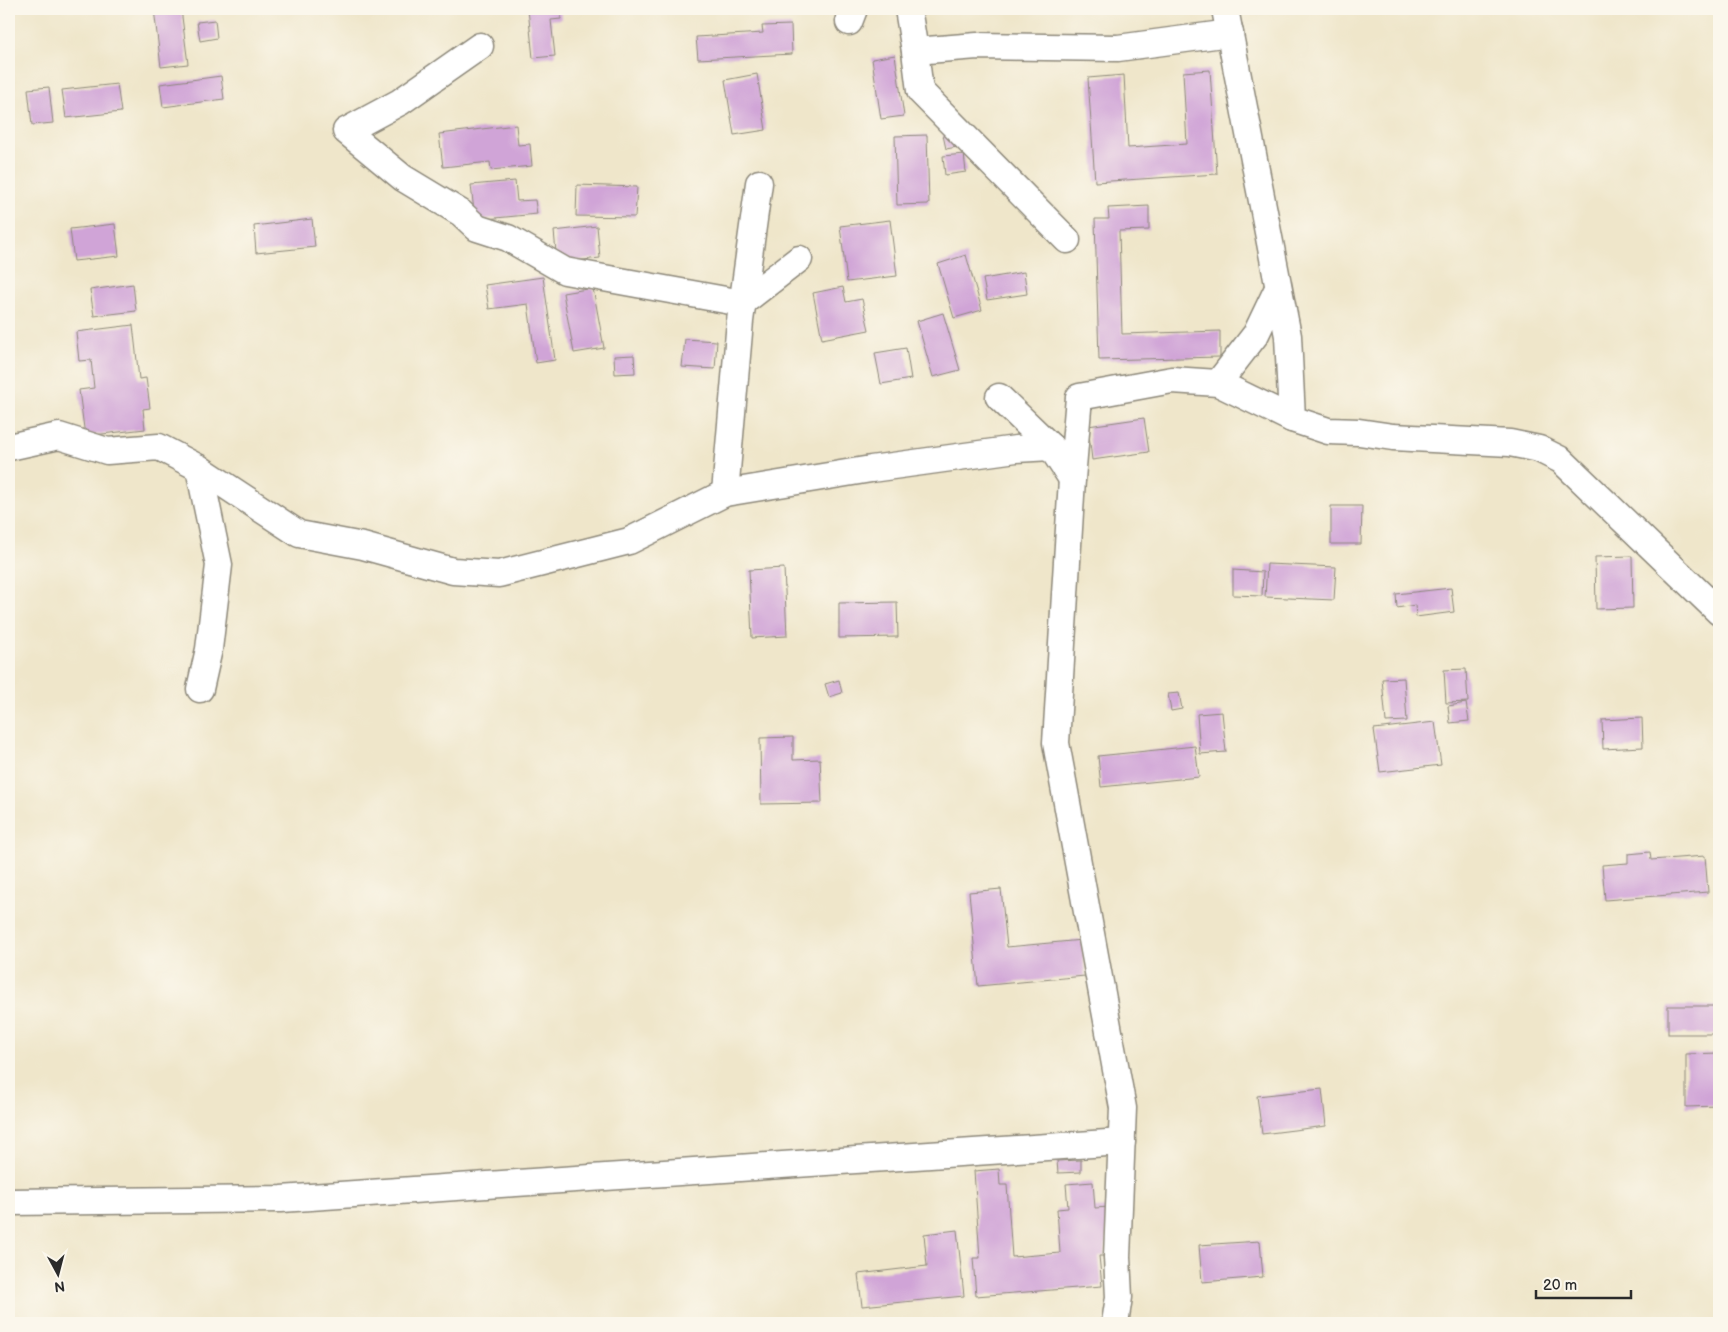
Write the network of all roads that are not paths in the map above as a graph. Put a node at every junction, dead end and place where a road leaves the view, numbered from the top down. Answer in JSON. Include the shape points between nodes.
{"nodes":[{"id":1,"x":908,"y":9,"type":"edge"},
{"id":2,"x":1228,"y":21,"type":"edge"},
{"id":3,"x":480,"y":46,"type":"dead end"},
{"id":4,"x":915,"y":51,"type":"junction"},
{"id":5,"x":758,"y":183,"type":"dead end"},
{"id":6,"x":1067,"y":240,"type":"dead end"},
{"id":7,"x":800,"y":259,"type":"dead end"},
{"id":8,"x":1278,"y":288,"type":"junction"},
{"id":9,"x":742,"y":303,"type":"junction"},
{"id":10,"x":1218,"y":383,"type":"junction"},
{"id":11,"x":999,"y":397,"type":"dead end"},
{"id":12,"x":1292,"y":419,"type":"junction"},
{"id":13,"x":9,"y":447,"type":"edge"},
{"id":14,"x":1051,"y":447,"type":"junction"},
{"id":15,"x":199,"y":468,"type":"junction"},
{"id":16,"x":1072,"y":479,"type":"junction"},
{"id":17,"x":725,"y":492,"type":"junction"},
{"id":18,"x":1719,"y":612,"type":"edge"},
{"id":19,"x":200,"y":689,"type":"dead end"},
{"id":20,"x":1122,"y":1142,"type":"junction"},
{"id":21,"x":9,"y":1202,"type":"edge"},
{"id":22,"x":1115,"y":1323,"type":"edge"}],
"edges":[{"from":1,"to":4,"type":"street"},
{"from":2,"to":4,"type":"street","via":[[1118,48],[977,46]]},
{"from":2,"to":8,"type":"street"},
{"from":3,"to":9,"type":"street","via":[[400,102],[346,131],[403,178],[461,213],[478,228],[508,238],[565,271]]},
{"from":4,"to":6,"type":"street","via":[[920,91]]},
{"from":5,"to":9,"type":"street"},
{"from":7,"to":9,"type":"street"},
{"from":8,"to":10,"type":"street","via":[[1256,334]]},
{"from":8,"to":12,"type":"street","via":[[1288,336]]},
{"from":9,"to":17,"type":"street"},
{"from":10,"to":12,"type":"street"},
{"from":10,"to":16,"type":"street","via":[[1172,380],[1079,397]]},
{"from":11,"to":14,"type":"street"},
{"from":12,"to":18,"type":"street","via":[[1328,431],[1510,443],[1539,449],[1561,460]]},
{"from":13,"to":15,"type":"street","via":[[59,436],[107,451],[159,447]]},
{"from":14,"to":16,"type":"street"},
{"from":14,"to":17,"type":"street","via":[[870,469]]},
{"from":15,"to":17,"type":"street","via":[[299,534],[363,546],[453,571],[499,574],[629,541]]},
{"from":15,"to":19,"type":"street","via":[[219,565],[209,649]]},
{"from":16,"to":20,"type":"street","via":[[1056,743],[1123,1108]]},
{"from":20,"to":21,"type":"street","via":[[281,1199]]},
{"from":20,"to":22,"type":"street","via":[[1117,1257],[1119,1297]]}]}
